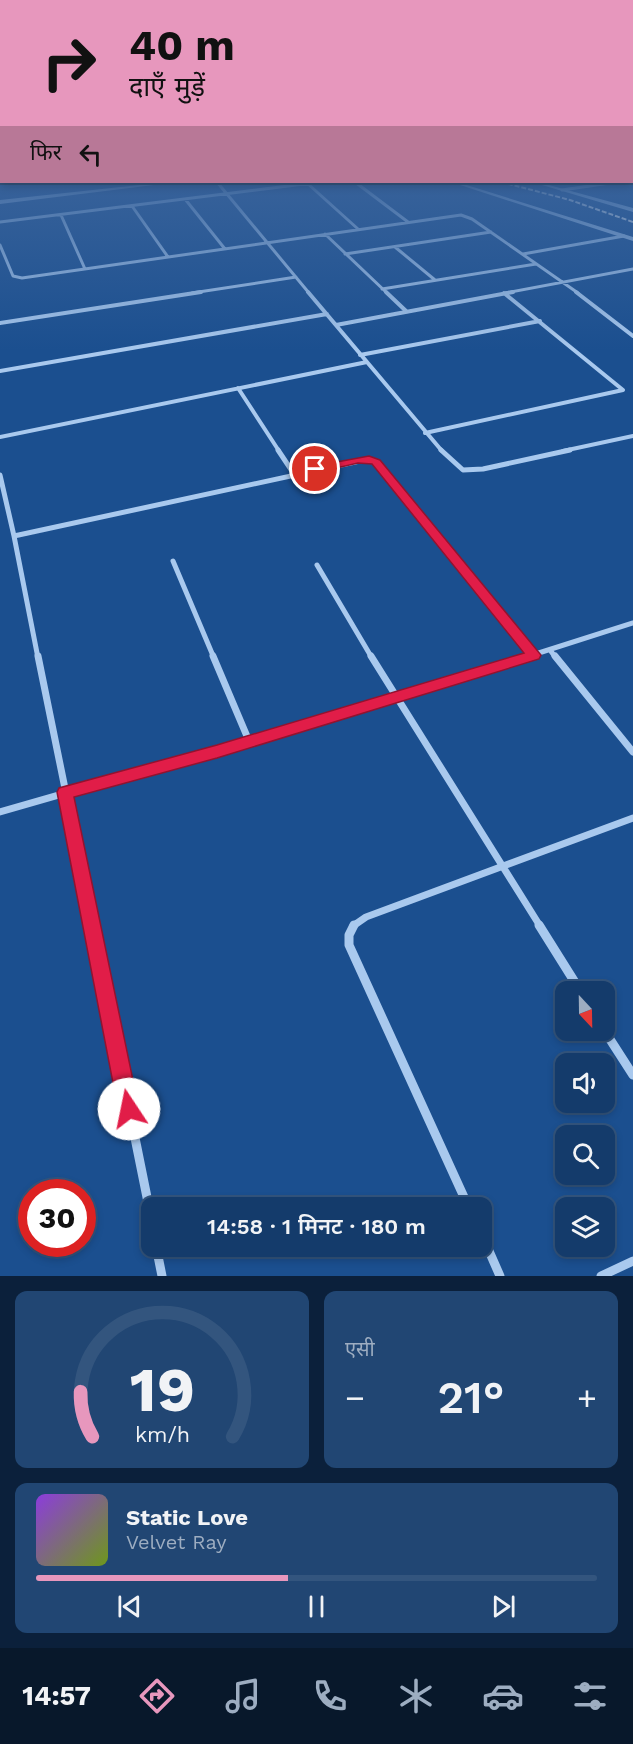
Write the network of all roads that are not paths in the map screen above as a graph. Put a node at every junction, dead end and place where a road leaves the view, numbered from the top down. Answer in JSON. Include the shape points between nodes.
{"nodes":[{"id":1,"x":68,"y":231,"type":"edge"},
{"id":2,"x":149,"y":231,"type":"edge"},
{"id":3,"x":210,"y":231,"type":"edge"},
{"id":4,"x":257,"y":231,"type":"edge"},
{"id":5,"x":348,"y":231,"type":"edge"},
{"id":6,"x":607,"y":231,"type":"edge"},
{"id":7,"x":491,"y":232,"type":"joint"},
{"id":8,"x":325,"y":234,"type":"junction"},
{"id":9,"x":624,"y":236,"type":"junction"},
{"id":10,"x":633,"y":239,"type":"edge"},
{"id":11,"x":267,"y":243,"type":"junction"},
{"id":12,"x":0,"y":244,"type":"edge"},
{"id":13,"x":395,"y":247,"type":"junction"},
{"id":14,"x":225,"y":249,"type":"junction"},
{"id":15,"x":345,"y":254,"type":"junction"},
{"id":16,"x":522,"y":254,"type":"junction"},
{"id":17,"x":168,"y":257,"type":"junction"},
{"id":18,"x":537,"y":264,"type":"junction"},
{"id":19,"x":9,"y":266,"type":"junction"},
{"id":20,"x":0,"y":267,"type":"edge"},
{"id":21,"x":85,"y":269,"type":"junction"},
{"id":22,"x":633,"y":269,"type":"edge"},
{"id":23,"x":296,"y":277,"type":"junction"},
{"id":24,"x":435,"y":280,"type":"junction"},
{"id":25,"x":563,"y":282,"type":"junction"},
{"id":26,"x":382,"y":289,"type":"junction"},
{"id":27,"x":504,"y":293,"type":"junction"},
{"id":28,"x":406,"y":311,"type":"junction"},
{"id":29,"x":327,"y":314,"type":"junction"},
{"id":30,"x":540,"y":321,"type":"junction"},
{"id":31,"x":0,"y":323,"type":"edge"},
{"id":32,"x":336,"y":325,"type":"junction"},
{"id":33,"x":633,"y":336,"type":"edge"},
{"id":34,"x":360,"y":355,"type":"junction"},
{"id":35,"x":367,"y":362,"type":"junction"},
{"id":36,"x":0,"y":371,"type":"edge"},
{"id":37,"x":238,"y":388,"type":"junction"},
{"id":38,"x":425,"y":433,"type":"junction"},
{"id":39,"x":633,"y":436,"type":"edge"},
{"id":40,"x":0,"y":437,"type":"edge"},
{"id":41,"x":294,"y":474,"type":"junction"},
{"id":42,"x":0,"y":475,"type":"edge"},
{"id":43,"x":14,"y":536,"type":"junction"},
{"id":44,"x":173,"y":561,"type":"dead end"},
{"id":45,"x":317,"y":565,"type":"dead end"},
{"id":46,"x":633,"y":623,"type":"edge"},
{"id":47,"x":550,"y":650,"type":"junction"},
{"id":48,"x":534,"y":655,"type":"junction"},
{"id":49,"x":396,"y":698,"type":"junction"},
{"id":50,"x":249,"y":741,"type":"junction"},
{"id":51,"x":633,"y":752,"type":"edge"},
{"id":52,"x":65,"y":792,"type":"junction"},
{"id":53,"x":0,"y":812,"type":"edge"},
{"id":54,"x":633,"y":818,"type":"edge"},
{"id":55,"x":501,"y":866,"type":"junction"},
{"id":56,"x":573,"y":981,"type":"edge"},
{"id":57,"x":611,"y":1041,"type":"edge"},
{"id":58,"x":633,"y":1075,"type":"edge"},
{"id":59,"x":147,"y":1197,"type":"edge"},
{"id":60,"x":464,"y":1197,"type":"edge"},
{"id":61,"x":158,"y":1257,"type":"edge"},
{"id":62,"x":492,"y":1257,"type":"edge"},
{"id":63,"x":633,"y":1261,"type":"edge"},
{"id":64,"x":162,"y":1276,"type":"edge"},
{"id":65,"x":500,"y":1276,"type":"edge"},
{"id":66,"x":601,"y":1276,"type":"edge"}],
"edges":[{"from":1,"to":21,"type":"street"},
{"from":2,"to":17,"type":"street"},
{"from":3,"to":14,"type":"street"},
{"from":4,"to":11,"type":"street"},
{"from":5,"to":8,"type":"street"},
{"from":6,"to":9,"type":"street"},
{"from":7,"to":13,"type":"street"},
{"from":7,"to":16,"type":"street"},
{"from":8,"to":11,"type":"street"},
{"from":8,"to":15,"type":"street"},
{"from":9,"to":10,"type":"street"},
{"from":9,"to":16,"type":"street"},
{"from":11,"to":14,"type":"street"},
{"from":11,"to":23,"type":"street"},
{"from":12,"to":19,"type":"street"},
{"from":13,"to":15,"type":"street"},
{"from":13,"to":24,"type":"street"},
{"from":14,"to":17,"type":"street"},
{"from":15,"to":26,"type":"street"},
{"from":16,"to":18,"type":"street"},
{"from":17,"to":21,"type":"street"},
{"from":18,"to":24,"type":"street"},
{"from":18,"to":25,"type":"street"},
{"from":19,"to":20,"type":"street"},
{"from":19,"to":21,"type":"street","via":[[13,276],[22,278]]},
{"from":22,"to":25,"type":"street"},
{"from":23,"to":29,"type":"street"},
{"from":23,"to":31,"type":"street"},
{"from":24,"to":26,"type":"street"},
{"from":25,"to":27,"type":"street"},
{"from":25,"to":33,"type":"street"},
{"from":26,"to":28,"type":"street"},
{"from":27,"to":28,"type":"street"},
{"from":27,"to":30,"type":"street"},
{"from":28,"to":32,"type":"street"},
{"from":29,"to":32,"type":"street"},
{"from":29,"to":36,"type":"street"},
{"from":30,"to":34,"type":"street"},
{"from":30,"to":38,"type":"street","via":[[623,390]]},
{"from":32,"to":34,"type":"street"},
{"from":34,"to":35,"type":"street"},
{"from":35,"to":37,"type":"street"},
{"from":35,"to":38,"type":"street"},
{"from":37,"to":40,"type":"street"},
{"from":37,"to":41,"type":"street"},
{"from":38,"to":39,"type":"street","via":[[463,470]]},
{"from":41,"to":43,"type":"street"},
{"from":41,"to":48,"type":"street","via":[[358,460],[376,462]]},
{"from":42,"to":43,"type":"street"},
{"from":43,"to":52,"type":"street"},
{"from":44,"to":50,"type":"street"},
{"from":45,"to":49,"type":"street"},
{"from":46,"to":47,"type":"street"},
{"from":47,"to":48,"type":"street"},
{"from":47,"to":51,"type":"street"},
{"from":48,"to":49,"type":"street"},
{"from":49,"to":50,"type":"street"},
{"from":49,"to":55,"type":"street"},
{"from":50,"to":52,"type":"street"},
{"from":52,"to":53,"type":"street"},
{"from":52,"to":59,"type":"street"},
{"from":54,"to":55,"type":"street"},
{"from":55,"to":56,"type":"street"},
{"from":55,"to":60,"type":"street","via":[[366,917],[354,923],[348,933],[349,945]]},
{"from":57,"to":58,"type":"street"},
{"from":61,"to":64,"type":"street"},
{"from":62,"to":65,"type":"street"},
{"from":63,"to":66,"type":"street"}]}
